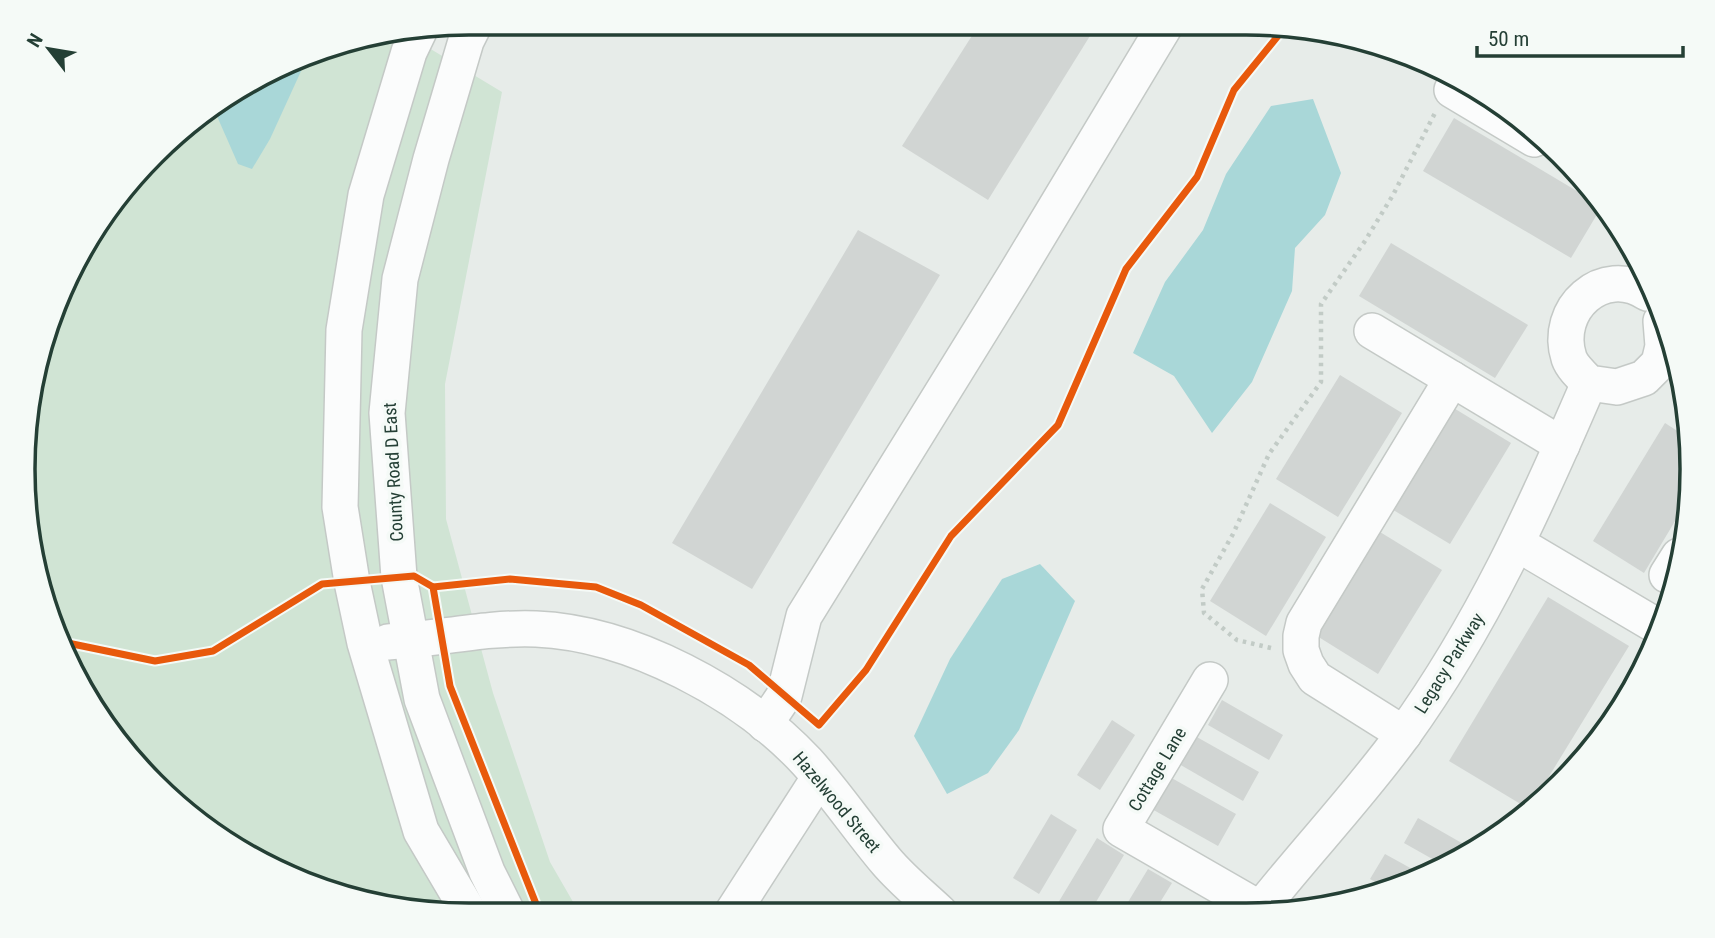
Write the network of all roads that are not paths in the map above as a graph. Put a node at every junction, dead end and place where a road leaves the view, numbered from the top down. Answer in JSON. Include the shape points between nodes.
{"nodes":[{"id":1,"x":469,"y":35,"type":"edge"},
{"id":2,"x":1159,"y":35,"type":"edge"},
{"id":3,"x":415,"y":39,"type":"edge"},
{"id":4,"x":1452,"y":90,"type":"road end"},
{"id":5,"x":1508,"y":123,"type":"edge"},
{"id":6,"x":1633,"y":279,"type":"edge"},
{"id":7,"x":1372,"y":331,"type":"dead end"},
{"id":8,"x":1669,"y":370,"type":"edge"},
{"id":9,"x":1452,"y":379,"type":"junction"},
{"id":10,"x":1589,"y":383,"type":"junction"},
{"id":11,"x":1562,"y":445,"type":"junction"},
{"id":12,"x":1518,"y":544,"type":"junction"},
{"id":13,"x":1652,"y":623,"type":"edge"},
{"id":14,"x":411,"y":641,"type":"junction"},
{"id":15,"x":365,"y":643,"type":"junction"},
{"id":16,"x":1210,"y":680,"type":"dead end"},
{"id":17,"x":765,"y":724,"type":"junction"},
{"id":18,"x":1404,"y":734,"type":"junction"},
{"id":19,"x":819,"y":778,"type":"junction"},
{"id":20,"x":1266,"y":902,"type":"edge"},
{"id":21,"x":463,"y":903,"type":"edge"},
{"id":22,"x":503,"y":903,"type":"edge"},
{"id":23,"x":738,"y":903,"type":"edge"},
{"id":24,"x":930,"y":903,"type":"edge"},
{"id":25,"x":1247,"y":903,"type":"edge"}],
"edges":[{"from":1,"to":14,"type":"street","name":"County Road D East","via":[[400,279],[387,413],[399,577]]},
{"from":2,"to":17,"type":"street","via":[[804,616],[784,696]]},
{"from":3,"to":15,"type":"street","via":[[366,195],[344,330],[340,507]]},
{"from":4,"to":5,"type":"street"},
{"from":6,"to":10,"type":"street","via":[[1592,291],[1572,309],[1564,334],[1569,360]]},
{"from":7,"to":9,"type":"street"},
{"from":8,"to":10,"type":"street","via":[[1617,387]]},
{"from":9,"to":11,"type":"street"},
{"from":9,"to":18,"type":"street","via":[[1304,623],[1301,636],[1301,650],[1315,678]]},
{"from":10,"to":11,"type":"street","name":"Legacy Parkway"},
{"from":11,"to":12,"type":"street","name":"Legacy Parkway"},
{"from":12,"to":13,"type":"street"},
{"from":12,"to":18,"type":"street","name":"Legacy Parkway","via":[[1464,642]]},
{"from":14,"to":15,"type":"street","name":"Hazelwood Street"},
{"from":14,"to":17,"type":"street","name":"Hazelwood Street","via":[[502,629],[578,635],[636,651],[693,676]]},
{"from":14,"to":22,"type":"street","name":"County Road D East","via":[[422,699],[487,872]]},
{"from":15,"to":21,"type":"street","via":[[421,831]]},
{"from":16,"to":25,"type":"street","name":"Cottage Lane","via":[[1121,829]]},
{"from":17,"to":19,"type":"street","name":"Hazelwood Street"},
{"from":18,"to":20,"type":"street","name":"Legacy Parkway"},
{"from":19,"to":23,"type":"street"},
{"from":19,"to":24,"type":"street","name":"Hazelwood Street","via":[[888,863]]}]}
